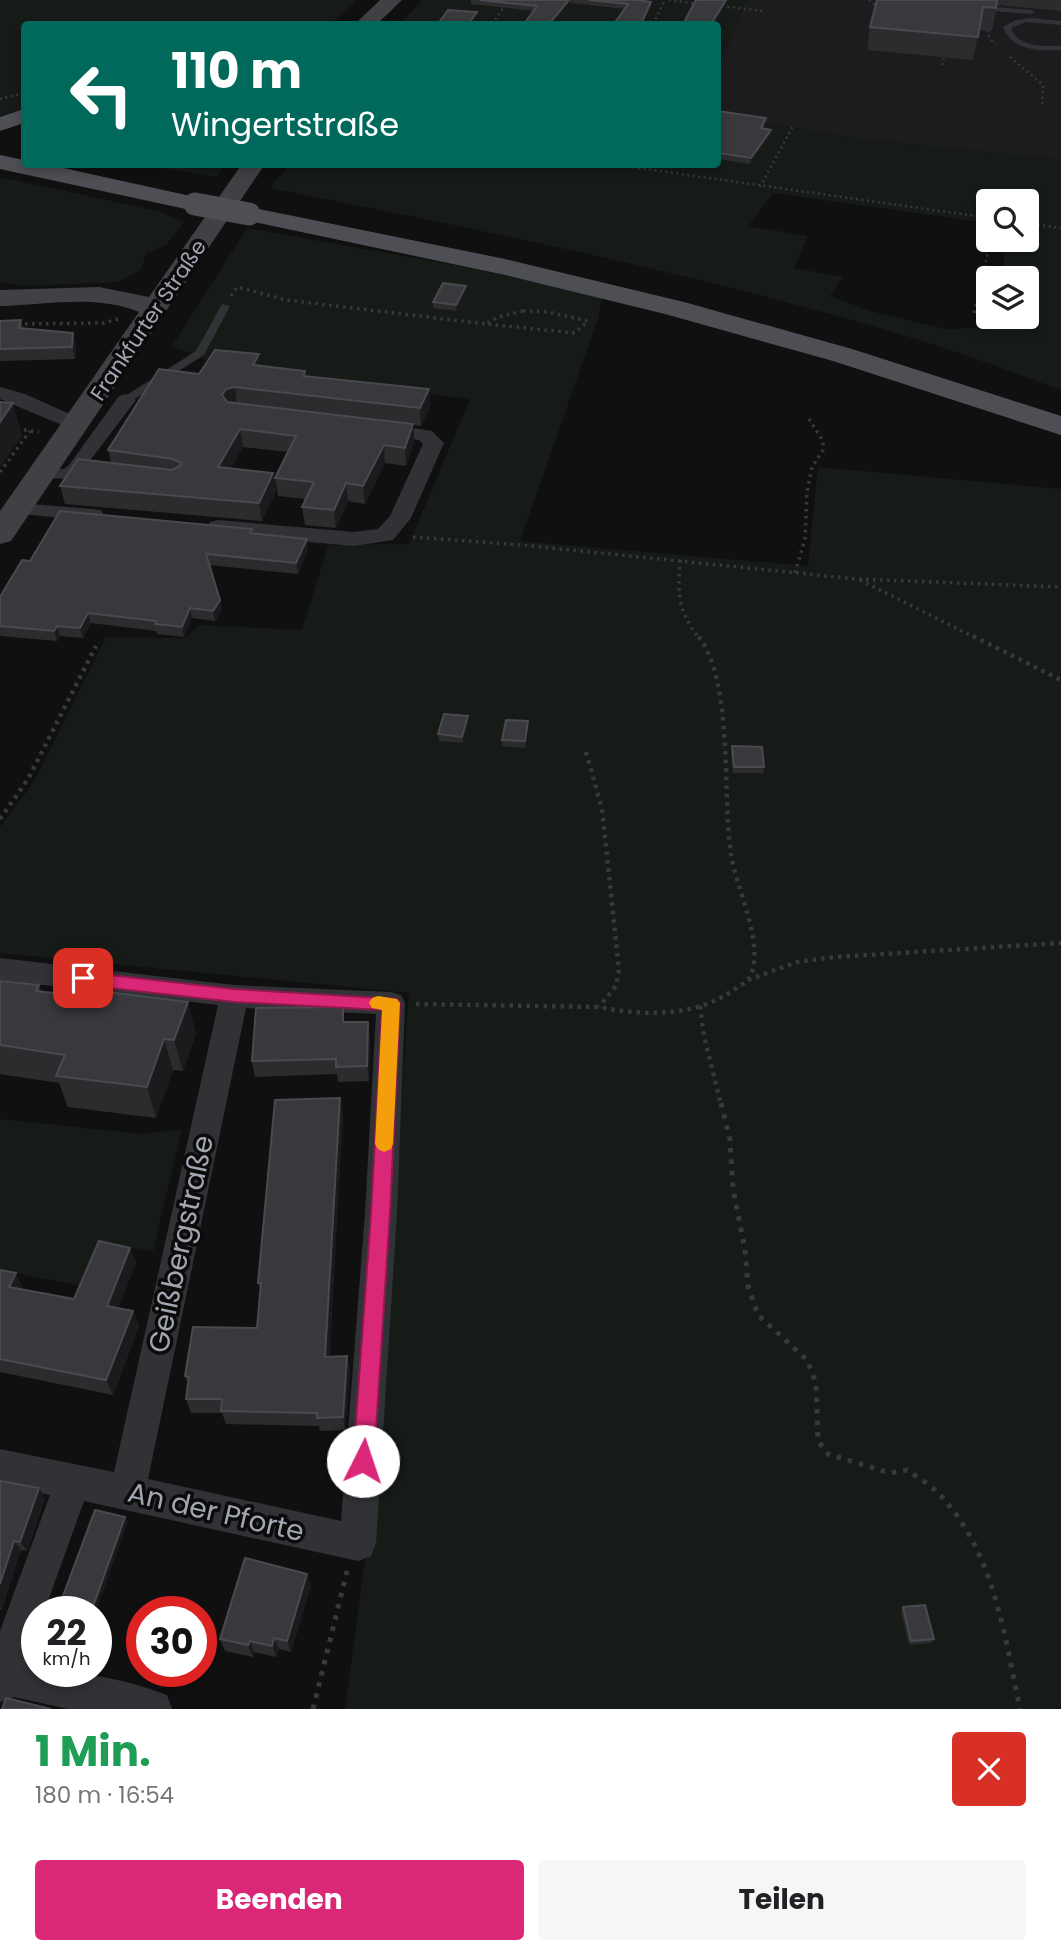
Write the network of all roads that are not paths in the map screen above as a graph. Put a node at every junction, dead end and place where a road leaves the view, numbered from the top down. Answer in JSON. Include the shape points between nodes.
{"nodes":[{"id":1,"x":392,"y":0,"type":"edge"},
{"id":2,"x":995,"y":9,"type":"edge"},
{"id":3,"x":1031,"y":12,"type":"dead end"},
{"id":4,"x":368,"y":21,"type":"edge"},
{"id":5,"x":1061,"y":23,"type":"edge"},
{"id":6,"x":1061,"y":48,"type":"edge"},
{"id":7,"x":21,"y":117,"type":"edge"},
{"id":8,"x":0,"y":124,"type":"edge"},
{"id":9,"x":0,"y":151,"type":"edge"},
{"id":10,"x":21,"y":156,"type":"edge"},
{"id":11,"x":0,"y":162,"type":"edge"},
{"id":12,"x":21,"y":164,"type":"edge"},
{"id":13,"x":0,"y":168,"type":"edge"},
{"id":14,"x":251,"y":168,"type":"edge"},
{"id":15,"x":78,"y":169,"type":"edge"},
{"id":16,"x":200,"y":197,"type":"junction"},
{"id":17,"x":253,"y":207,"type":"junction"},
{"id":18,"x":192,"y":257,"type":"junction"},
{"id":19,"x":0,"y":299,"type":"edge"},
{"id":20,"x":88,"y":303,"type":"junction"},
{"id":21,"x":225,"y":306,"type":"road end"},
{"id":22,"x":139,"y":323,"type":"junction"},
{"id":23,"x":0,"y":393,"type":"edge"},
{"id":24,"x":126,"y":400,"type":"joint"},
{"id":25,"x":1061,"y":406,"type":"edge"},
{"id":26,"x":76,"y":425,"type":"junction"},
{"id":27,"x":1061,"y":426,"type":"edge"},
{"id":28,"x":361,"y":427,"type":"edge"},
{"id":29,"x":42,"y":474,"type":"junction"},
{"id":30,"x":18,"y":509,"type":"junction"},
{"id":31,"x":114,"y":517,"type":"edge"},
{"id":32,"x":197,"y":525,"type":"edge"},
{"id":33,"x":0,"y":534,"type":"edge"},
{"id":34,"x":0,"y":969,"type":"edge"},
{"id":35,"x":234,"y":996,"type":"junction"},
{"id":36,"x":391,"y":1003,"type":"joint"},
{"id":37,"x":0,"y":1467,"type":"edge"},
{"id":38,"x":73,"y":1481,"type":"junction"},
{"id":39,"x":127,"y":1492,"type":"junction"},
{"id":40,"x":1,"y":1679,"type":"edge"},
{"id":41,"x":153,"y":1709,"type":"edge"}],
"edges":[{"from":1,"to":4,"type":"main road"},
{"from":2,"to":3,"type":"lane"},
{"from":5,"to":6,"type":"lane","via":[[1023,20],[1007,27],[1016,41]]},
{"from":7,"to":8,"type":"main road"},
{"from":9,"to":10,"type":"main road"},
{"from":11,"to":12,"type":"main road"},
{"from":13,"to":15,"type":"main road"},
{"from":14,"to":18,"type":"main road","name":"Frankfurter Straße"},
{"from":15,"to":16,"type":"main road"},
{"from":15,"to":16,"type":"main road"},
{"from":16,"to":17,"type":"main road","bridge":true},
{"from":17,"to":25,"type":"main road","via":[[533,255],[630,278],[807,326]]},
{"from":17,"to":27,"type":"main road","via":[[660,303],[807,343]]},
{"from":18,"to":20,"type":"main road"},
{"from":18,"to":22,"type":"main road","name":"Frankfurter Straße"},
{"from":19,"to":20,"type":"main road"},
{"from":20,"to":22,"type":"main road"},
{"from":20,"to":22,"type":"main road"},
{"from":21,"to":24,"type":"lane","via":[[200,353]]},
{"from":22,"to":26,"type":"main road","name":"Frankfurter Straße"},
{"from":23,"to":26,"type":"street"},
{"from":24,"to":29,"type":"street","name":"Frankfurter Straße","via":[[82,470],[69,475]]},
{"from":26,"to":29,"type":"main road","name":"Frankfurter Straße"},
{"from":28,"to":32,"type":"street","via":[[416,433],[434,443],[400,518],[385,535],[354,539]]},
{"from":29,"to":30,"type":"main road","name":"Frankfurter Straße"},
{"from":30,"to":31,"type":"street"},
{"from":30,"to":33,"type":"main road","name":"Frankfurter Straße"},
{"from":34,"to":35,"type":"street"},
{"from":35,"to":36,"type":"street"},
{"from":35,"to":39,"type":"street","name":"Geißbergstraße"},
{"from":36,"to":39,"type":"street","name":"An der Pforte","via":[[358,1543]]},
{"from":37,"to":38,"type":"street","name":"An der Pforte"},
{"from":38,"to":39,"type":"street","name":"An der Pforte"},
{"from":38,"to":40,"type":"street"},
{"from":40,"to":41,"type":"street"}]}
